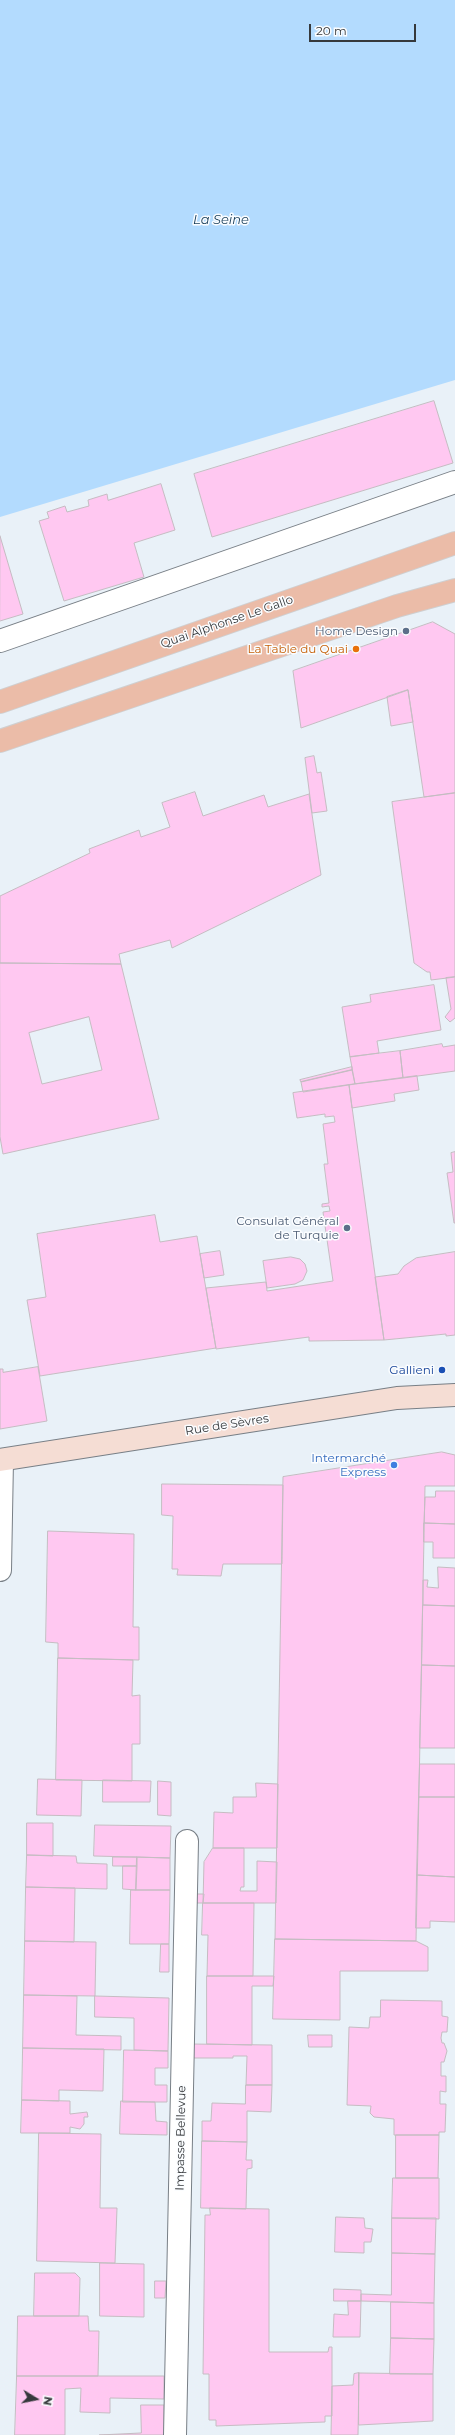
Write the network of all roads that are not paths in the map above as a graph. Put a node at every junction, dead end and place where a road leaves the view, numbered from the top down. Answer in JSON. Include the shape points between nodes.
{"nodes":[{"id":1,"x":455,"y":482,"type":"edge"},
{"id":2,"x":455,"y":543,"type":"edge"},
{"id":3,"x":455,"y":590,"type":"edge"},
{"id":4,"x":0,"y":641,"type":"edge"},
{"id":5,"x":0,"y":702,"type":"edge"},
{"id":6,"x":0,"y":741,"type":"edge"},
{"id":7,"x":455,"y":1395,"type":"edge"},
{"id":8,"x":1,"y":1460,"type":"edge"},
{"id":9,"x":0,"y":1570,"type":"edge"},
{"id":10,"x":188,"y":1841,"type":"dead end"},
{"id":11,"x":175,"y":2435,"type":"edge"}],
"edges":[{"from":1,"to":4,"type":"street"},
{"from":2,"to":5,"type":"main road","name":"Quai Alphonse Le Gallo"},
{"from":3,"to":6,"type":"main road","via":[[397,606]]},
{"from":7,"to":8,"type":"street","name":"Rue de Sèvres","via":[[397,1398]]},
{"from":8,"to":9,"type":"street"},
{"from":10,"to":11,"type":"street","name":"Impasse Bellevue"}]}
